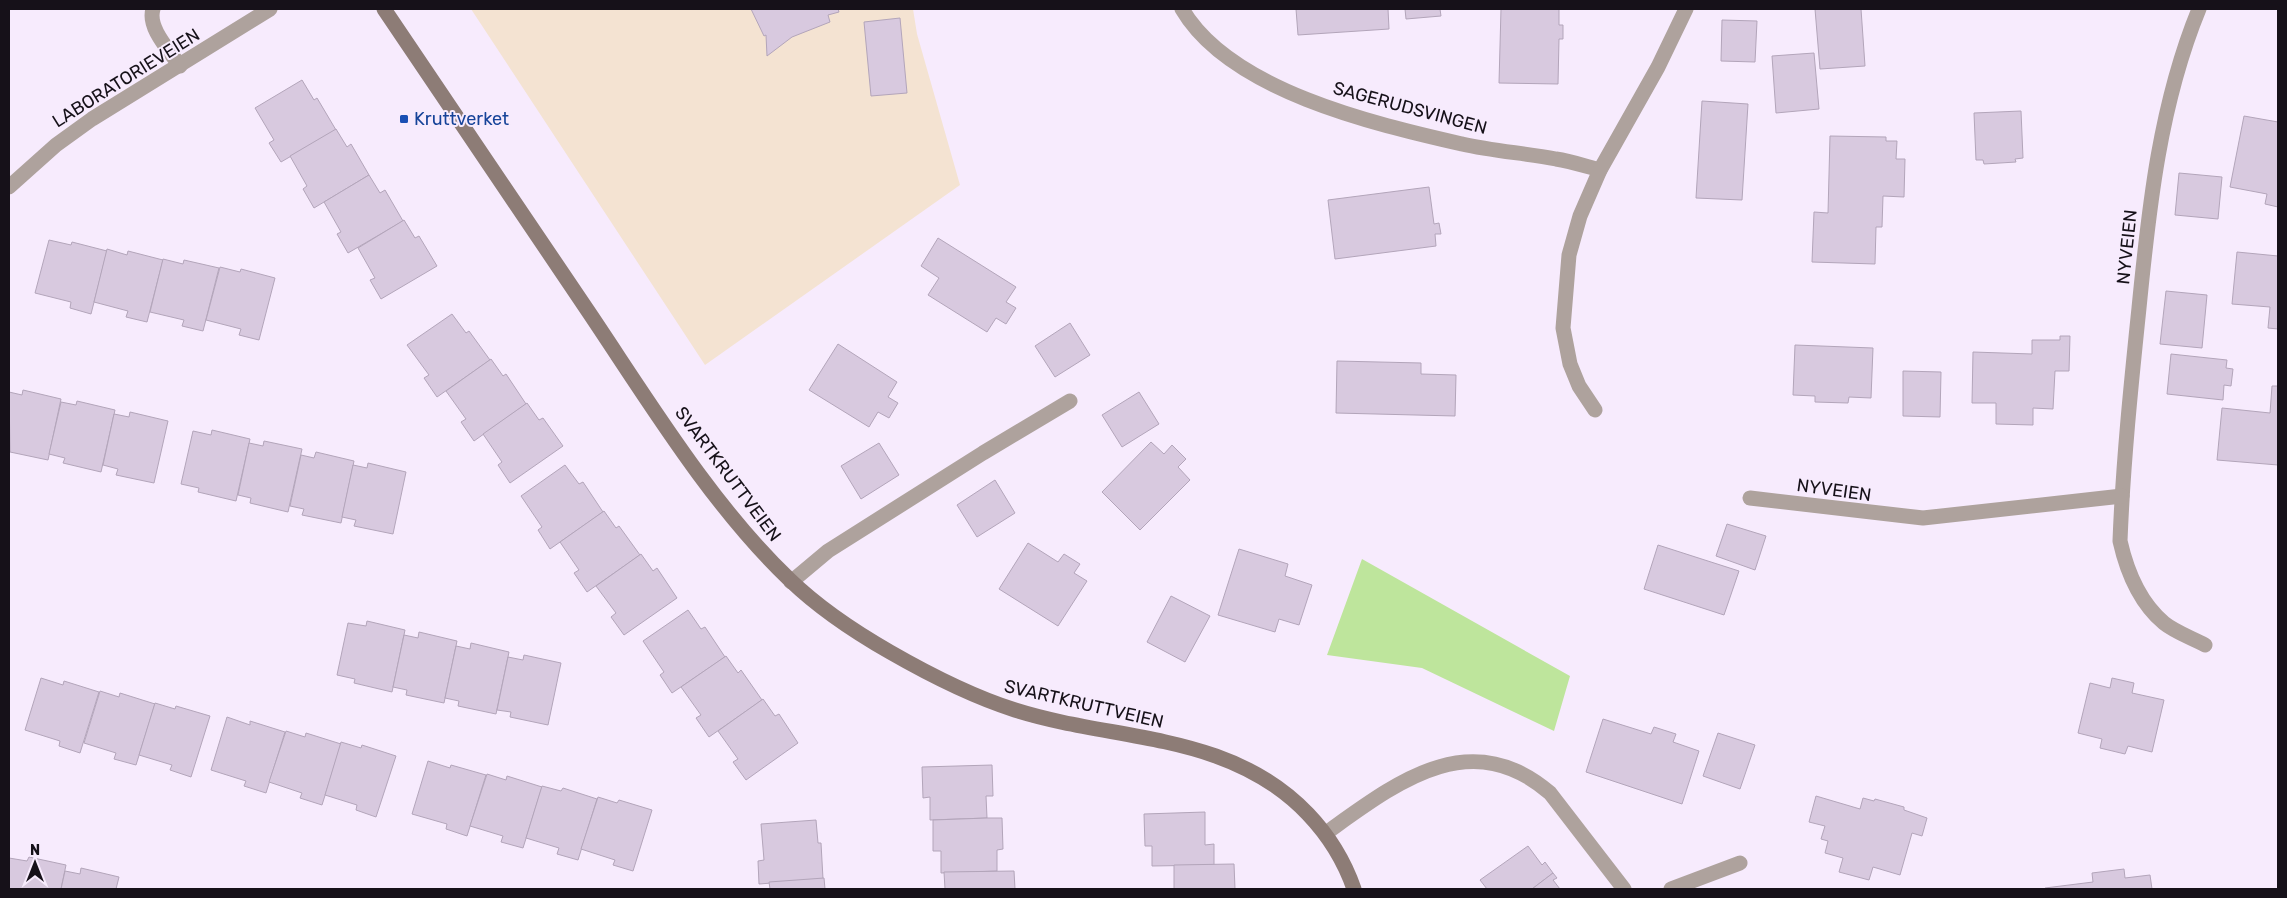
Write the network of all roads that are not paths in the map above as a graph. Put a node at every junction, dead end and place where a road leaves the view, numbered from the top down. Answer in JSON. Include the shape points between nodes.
{"nodes":[{"id":1,"x":153,"y":9,"type":"edge"},
{"id":2,"x":270,"y":9,"type":"edge"},
{"id":3,"x":384,"y":9,"type":"edge"},
{"id":4,"x":1182,"y":9,"type":"edge"},
{"id":5,"x":1686,"y":9,"type":"edge"},
{"id":6,"x":2199,"y":9,"type":"edge"},
{"id":7,"x":180,"y":66,"type":"junction"},
{"id":8,"x":1600,"y":170,"type":"junction"},
{"id":9,"x":9,"y":187,"type":"edge"},
{"id":10,"x":1070,"y":401,"type":"dead end"},
{"id":11,"x":1595,"y":410,"type":"dead end"},
{"id":12,"x":2122,"y":496,"type":"junction"},
{"id":13,"x":1750,"y":498,"type":"dead end"},
{"id":14,"x":791,"y":582,"type":"junction"},
{"id":15,"x":2206,"y":645,"type":"dead end"},
{"id":16,"x":1326,"y":833,"type":"junction"},
{"id":17,"x":1740,"y":864,"type":"dead end"},
{"id":18,"x":1354,"y":889,"type":"edge"},
{"id":19,"x":1624,"y":889,"type":"edge"},
{"id":20,"x":1671,"y":889,"type":"edge"}],
"edges":[{"from":1,"to":7,"type":"street","via":[[156,32]]},
{"from":2,"to":7,"type":"street","name":"LABORATORIEVEIEN"},
{"from":3,"to":14,"type":"street","name":"SVARTKRUTTVEIEN","via":[[711,488]]},
{"from":4,"to":8,"type":"street","name":"SAGERUDSVINGEN","via":[[1206,40],[1227,58],[1268,82],[1338,111],[1463,144],[1558,159]]},
{"from":5,"to":8,"type":"street","via":[[1658,68]]},
{"from":6,"to":12,"type":"street","name":"NYVEIEN","via":[[2187,38],[2160,137],[2152,188]]},
{"from":7,"to":9,"type":"street","name":"LABORATORIEVEIEN","via":[[92,119],[22,173]]},
{"from":8,"to":11,"type":"street","via":[[1580,216],[1569,255],[1563,312],[1570,364],[1579,386]]},
{"from":10,"to":14,"type":"street","via":[[828,551]]},
{"from":12,"to":13,"type":"street","name":"NYVEIEN","via":[[1923,518]]},
{"from":12,"to":15,"type":"street","name":"NYVEIEN","via":[[2120,541],[2124,562],[2135,587],[2148,608],[2165,624]]},
{"from":14,"to":16,"type":"street","name":"SVARTKRUTTVEIEN","via":[[872,642],[933,677],[969,693],[1016,710],[1225,757],[1272,782]]},
{"from":16,"to":18,"type":"street","name":"SVARTKRUTTVEIEN"},
{"from":16,"to":19,"type":"street","via":[[1370,801],[1416,775],[1461,762],[1499,763],[1519,770],[1550,793]]},
{"from":17,"to":20,"type":"street"}]}
